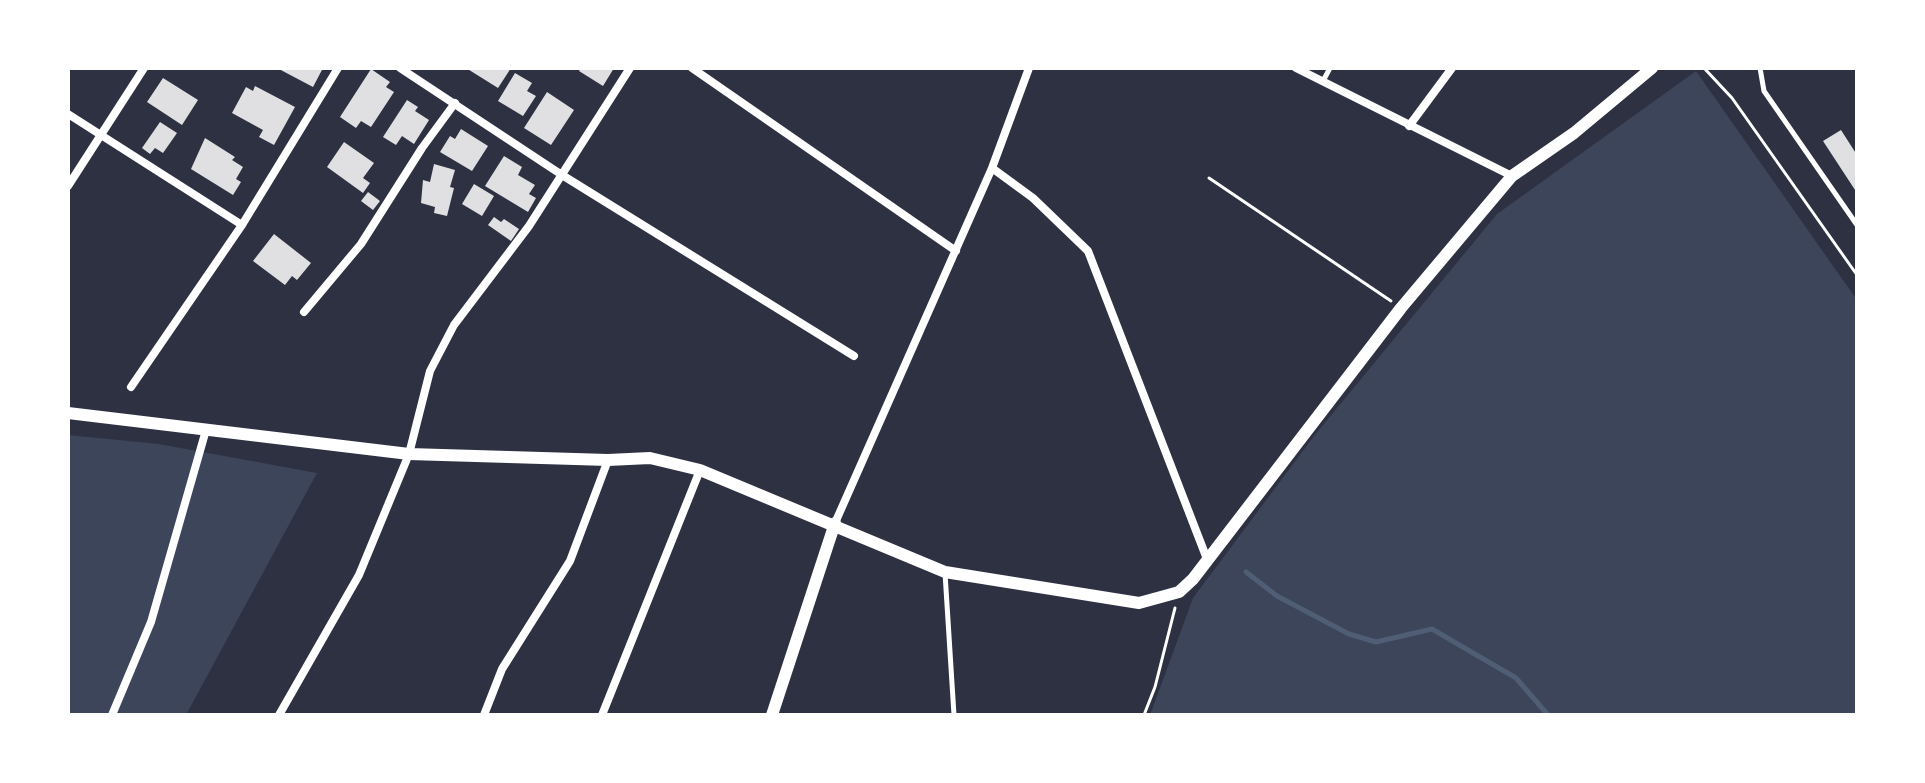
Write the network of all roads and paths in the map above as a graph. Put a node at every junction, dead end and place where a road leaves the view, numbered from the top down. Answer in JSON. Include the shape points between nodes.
{"nodes":[{"id":1,"x":144,"y":68,"type":"edge"},
{"id":2,"x":338,"y":68,"type":"edge"},
{"id":3,"x":400,"y":68,"type":"edge"},
{"id":4,"x":630,"y":68,"type":"edge"},
{"id":5,"x":692,"y":68,"type":"edge"},
{"id":6,"x":1029,"y":68,"type":"edge"},
{"id":7,"x":1296,"y":68,"type":"edge"},
{"id":8,"x":1330,"y":68,"type":"edge"},
{"id":9,"x":1452,"y":68,"type":"edge"},
{"id":10,"x":1652,"y":68,"type":"edge"},
{"id":11,"x":1704,"y":68,"type":"edge"},
{"id":12,"x":1760,"y":68,"type":"edge"},
{"id":13,"x":1322,"y":82,"type":"junction"},
{"id":14,"x":455,"y":103,"type":"junction"},
{"id":15,"x":68,"y":114,"type":"edge"},
{"id":16,"x":1409,"y":126,"type":"junction"},
{"id":17,"x":103,"y":136,"type":"junction"},
{"id":18,"x":992,"y":168,"type":"junction"},
{"id":19,"x":562,"y":175,"type":"junction"},
{"id":20,"x":1512,"y":176,"type":"junction"},
{"id":21,"x":1209,"y":178,"type":"dead end"},
{"id":22,"x":68,"y":186,"type":"edge"},
{"id":23,"x":242,"y":225,"type":"junction"},
{"id":24,"x":1857,"y":225,"type":"edge"},
{"id":25,"x":956,"y":251,"type":"junction"},
{"id":26,"x":1857,"y":275,"type":"edge"},
{"id":27,"x":1401,"y":308,"type":"junction"},
{"id":28,"x":304,"y":312,"type":"dead end"},
{"id":29,"x":854,"y":356,"type":"dead end"},
{"id":30,"x":131,"y":387,"type":"dead end"},
{"id":31,"x":68,"y":413,"type":"edge"},
{"id":32,"x":206,"y":430,"type":"junction"},
{"id":33,"x":409,"y":454,"type":"junction"},
{"id":34,"x":608,"y":460,"type":"junction"},
{"id":35,"x":700,"y":470,"type":"junction"},
{"id":36,"x":835,"y":523,"type":"junction"},
{"id":37,"x":1207,"y":559,"type":"junction"},
{"id":38,"x":945,"y":572,"type":"junction"},
{"id":39,"x":1179,"y":592,"type":"junction"},
{"id":40,"x":112,"y":715,"type":"edge"},
{"id":41,"x":279,"y":715,"type":"edge"},
{"id":42,"x":484,"y":715,"type":"edge"},
{"id":43,"x":602,"y":715,"type":"edge"},
{"id":44,"x":772,"y":715,"type":"edge"},
{"id":45,"x":954,"y":715,"type":"edge"},
{"id":46,"x":1144,"y":715,"type":"edge"}],
"edges":[{"from":1,"to":17,"type":"street"},
{"from":2,"to":23,"type":"street"},
{"from":3,"to":14,"type":"street"},
{"from":4,"to":19,"type":"street"},
{"from":5,"to":25,"type":"street"},
{"from":6,"to":18,"type":"street"},
{"from":7,"to":13,"type":"street"},
{"from":8,"to":13,"type":"lane"},
{"from":9,"to":16,"type":"street"},
{"from":10,"to":20,"type":"street"},
{"from":11,"to":26,"type":"path","via":[[1732,98]]},
{"from":12,"to":24,"type":"lane","via":[[1764,91]]},
{"from":13,"to":16,"type":"street"},
{"from":14,"to":19,"type":"street"},
{"from":14,"to":28,"type":"street","via":[[361,244]]},
{"from":15,"to":17,"type":"street"},
{"from":16,"to":20,"type":"street"},
{"from":17,"to":22,"type":"street"},
{"from":17,"to":23,"type":"street"},
{"from":18,"to":25,"type":"street"},
{"from":18,"to":37,"type":"street","via":[[1033,198],[1088,251]]},
{"from":19,"to":29,"type":"street"},
{"from":19,"to":33,"type":"street","via":[[454,325],[430,371]]},
{"from":20,"to":27,"type":"street"},
{"from":21,"to":27,"type":"path"},
{"from":23,"to":30,"type":"street"},
{"from":25,"to":36,"type":"street"},
{"from":27,"to":37,"type":"street"},
{"from":31,"to":32,"type":"street"},
{"from":32,"to":33,"type":"street"},
{"from":32,"to":40,"type":"street","via":[[151,622]]},
{"from":33,"to":34,"type":"street"},
{"from":33,"to":41,"type":"street","via":[[359,575]]},
{"from":34,"to":35,"type":"street","via":[[650,458]]},
{"from":34,"to":42,"type":"street","via":[[570,561],[502,669]]},
{"from":35,"to":36,"type":"street"},
{"from":35,"to":43,"type":"street"},
{"from":36,"to":38,"type":"street"},
{"from":36,"to":44,"type":"street"},
{"from":37,"to":39,"type":"street"},
{"from":38,"to":39,"type":"street","via":[[1139,603]]},
{"from":38,"to":45,"type":"lane"},
{"from":39,"to":46,"type":"path"}]}
